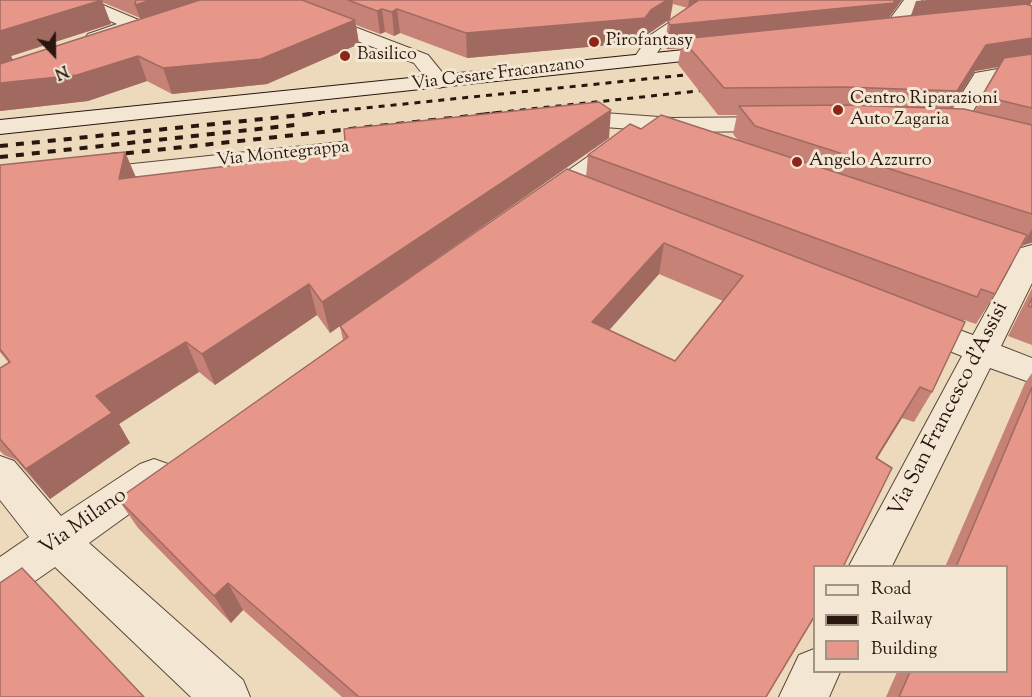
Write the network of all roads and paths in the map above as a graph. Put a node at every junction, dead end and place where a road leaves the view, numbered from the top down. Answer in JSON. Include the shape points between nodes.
{"nodes":[{"id":1,"x":76,"y":0,"type":"edge"},
{"id":2,"x":268,"y":0,"type":"edge"},
{"id":3,"x":715,"y":0,"type":"edge"},
{"id":4,"x":913,"y":0,"type":"edge"},
{"id":5,"x":669,"y":11,"type":"dead end"},
{"id":6,"x":691,"y":16,"type":"junction"},
{"id":7,"x":921,"y":31,"type":"edge"},
{"id":8,"x":898,"y":33,"type":"junction"},
{"id":9,"x":875,"y":35,"type":"edge"},
{"id":10,"x":145,"y":37,"type":"edge"},
{"id":11,"x":737,"y":50,"type":"edge"},
{"id":12,"x":644,"y":58,"type":"junction"},
{"id":13,"x":1032,"y":69,"type":"edge"},
{"id":14,"x":999,"y":73,"type":"junction"},
{"id":15,"x":439,"y":82,"type":"junction"},
{"id":16,"x":1032,"y":82,"type":"edge"},
{"id":17,"x":801,"y":124,"type":"edge"},
{"id":18,"x":674,"y":125,"type":"junction"},
{"id":19,"x":929,"y":126,"type":"edge"},
{"id":20,"x":0,"y":127,"type":"edge"},
{"id":21,"x":545,"y":127,"type":"edge"},
{"id":22,"x":953,"y":127,"type":"junction"},
{"id":23,"x":976,"y":133,"type":"edge"},
{"id":24,"x":415,"y":141,"type":"edge"},
{"id":25,"x":713,"y":147,"type":"edge"},
{"id":26,"x":0,"y":186,"type":"edge"},
{"id":27,"x":562,"y":186,"type":"junction"},
{"id":28,"x":596,"y":200,"type":"edge"},
{"id":29,"x":515,"y":220,"type":"edge"},
{"id":30,"x":951,"y":234,"type":"edge"},
{"id":31,"x":1030,"y":257,"type":"edge"},
{"id":32,"x":892,"y":316,"type":"edge"},
{"id":33,"x":981,"y":351,"type":"junction"},
{"id":34,"x":1032,"y":371,"type":"edge"},
{"id":35,"x":182,"y":455,"type":"edge"},
{"id":36,"x":0,"y":472,"type":"edge"},
{"id":37,"x":58,"y":542,"type":"junction"},
{"id":38,"x":871,"y":565,"type":"edge"},
{"id":39,"x":0,"y":581,"type":"edge"},
{"id":40,"x":815,"y":673,"type":"edge"},
{"id":41,"x":226,"y":697,"type":"edge"},
{"id":42,"x":803,"y":697,"type":"edge"}],
"edges":[{"from":1,"to":10,"type":"street","via":[[134,25],[85,50]]},
{"from":2,"to":15,"type":"street","via":[[421,58]]},
{"from":3,"to":6,"type":"street"},
{"from":4,"to":8,"type":"street","via":[[896,23]]},
{"from":5,"to":6,"type":"street"},
{"from":6,"to":12,"type":"street","via":[[656,40]]},
{"from":7,"to":8,"type":"street"},
{"from":8,"to":9,"type":"street"},
{"from":11,"to":12,"type":"street","name":"Via Cesare Fracanzano"},
{"from":12,"to":15,"type":"street","name":"Via Cesare Fracanzano"},
{"from":13,"to":14,"type":"street"},
{"from":14,"to":16,"type":"street"},
{"from":14,"to":22,"type":"street","via":[[982,77]]},
{"from":15,"to":20,"type":"street","name":"Via Cesare Fracanzano"},
{"from":17,"to":18,"type":"street"},
{"from":18,"to":21,"type":"street","via":[[604,120]]},
{"from":18,"to":25,"type":"street"},
{"from":18,"to":27,"type":"street","via":[[618,145]]},
{"from":19,"to":22,"type":"street"},
{"from":22,"to":23,"type":"street"},
{"from":24,"to":26,"type":"street","name":"Via Montegrappa"},
{"from":27,"to":28,"type":"street"},
{"from":27,"to":29,"type":"street"},
{"from":30,"to":31,"type":"street"},
{"from":31,"to":33,"type":"street","name":"Via San Francesco d'Assisi"},
{"from":32,"to":33,"type":"street"},
{"from":33,"to":34,"type":"street"},
{"from":33,"to":38,"type":"street","name":"Via San Francesco d'Assisi"},
{"from":35,"to":37,"type":"street","name":"Via Milano"},
{"from":36,"to":37,"type":"street"},
{"from":37,"to":39,"type":"street","name":"Via Milano"},
{"from":37,"to":41,"type":"street"},
{"from":40,"to":42,"type":"street"}]}
